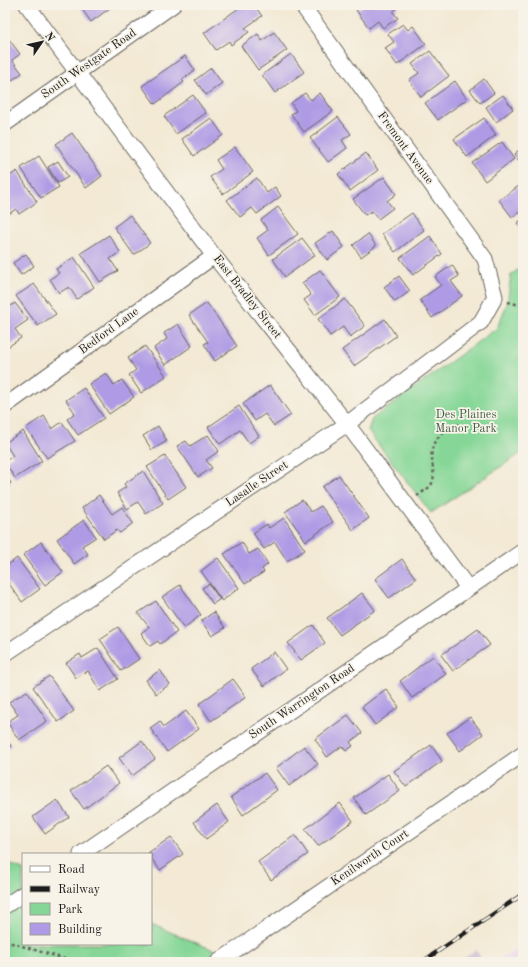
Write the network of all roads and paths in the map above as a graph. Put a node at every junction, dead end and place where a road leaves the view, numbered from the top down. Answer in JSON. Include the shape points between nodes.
{"nodes":[{"id":1,"x":27,"y":5,"type":"edge"},
{"id":2,"x":173,"y":5,"type":"edge"},
{"id":3,"x":302,"y":5,"type":"edge"},
{"id":4,"x":77,"y":73,"type":"junction"},
{"id":5,"x":5,"y":124,"type":"edge"},
{"id":6,"x":214,"y":256,"type":"junction"},
{"id":7,"x":495,"y":297,"type":"joint"},
{"id":8,"x":5,"y":406,"type":"edge"},
{"id":9,"x":347,"y":424,"type":"junction"},
{"id":10,"x":459,"y":424,"type":"dead end"},
{"id":11,"x":407,"y":503,"type":"junction"},
{"id":12,"x":523,"y":552,"type":"edge"},
{"id":13,"x":468,"y":588,"type":"junction"},
{"id":14,"x":5,"y":654,"type":"edge"},
{"id":15,"x":523,"y":754,"type":"edge"},
{"id":16,"x":82,"y":853,"type":"edge"},
{"id":17,"x":22,"y":895,"type":"edge"},
{"id":18,"x":5,"y":906,"type":"edge"},
{"id":19,"x":5,"y":941,"type":"edge"},
{"id":20,"x":75,"y":962,"type":"edge"},
{"id":21,"x":218,"y":962,"type":"edge"}],
"edges":[{"from":1,"to":4,"type":"street","name":"East Bradley Street"},
{"from":2,"to":4,"type":"street","name":"South Westgate Road"},
{"from":3,"to":7,"type":"street","name":"Fremont Avenue","via":[[485,259]]},
{"from":4,"to":5,"type":"street","name":"South Westgate Road"},
{"from":4,"to":6,"type":"street","name":"East Bradley Street"},
{"from":6,"to":8,"type":"street","name":"Bedford Lane"},
{"from":6,"to":9,"type":"street","name":"East Bradley Street"},
{"from":7,"to":9,"type":"street","name":"Lasalle Street","via":[[481,322]]},
{"from":9,"to":11,"type":"street","name":"East Bradley Street"},
{"from":9,"to":14,"type":"street","name":"Lasalle Street"},
{"from":10,"to":11,"type":"path","via":[[437,438],[432,446],[434,480],[431,486]]},
{"from":11,"to":13,"type":"street","name":"East Bradley Street"},
{"from":12,"to":13,"type":"street","name":"South Warrington Road"},
{"from":13,"to":16,"type":"street","name":"South Warrington Road"},
{"from":15,"to":21,"type":"street","name":"Kenilworth Court"},
{"from":17,"to":18,"type":"street"},
{"from":19,"to":20,"type":"path"}]}
